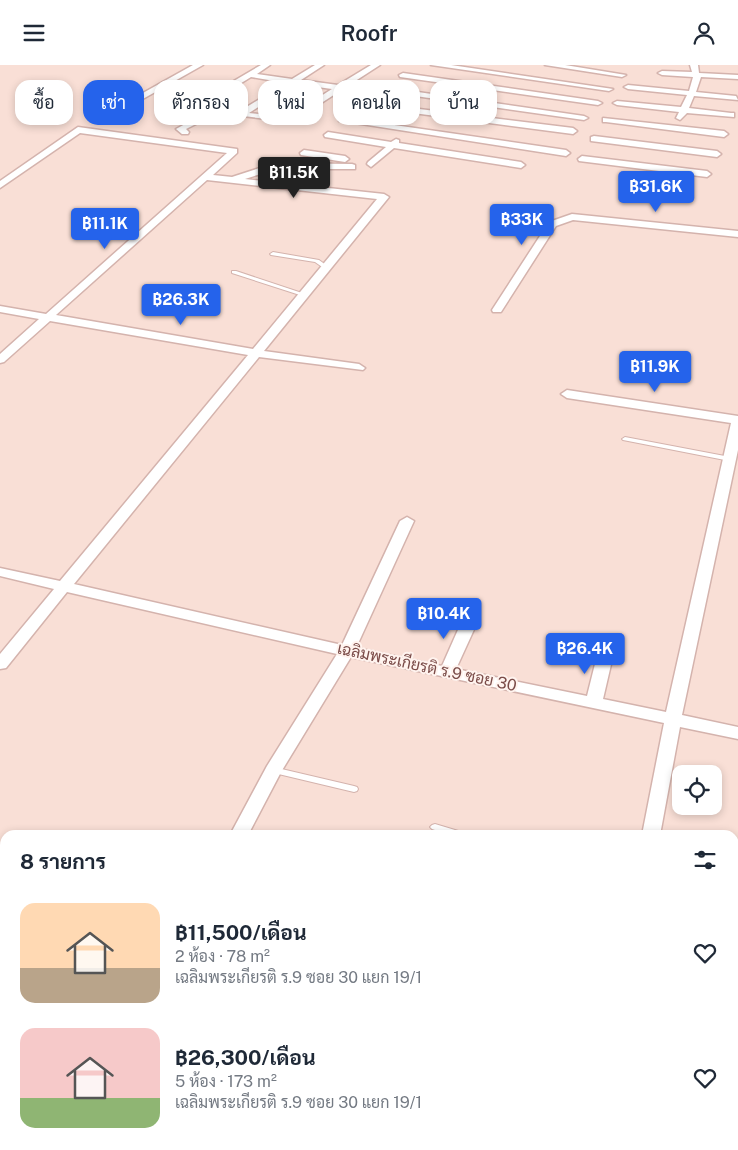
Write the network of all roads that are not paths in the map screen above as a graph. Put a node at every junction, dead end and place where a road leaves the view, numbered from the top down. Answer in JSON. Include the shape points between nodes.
{"nodes":[{"id":1,"x":200,"y":65,"type":"edge"},
{"id":2,"x":266,"y":65,"type":"edge"},
{"id":3,"x":320,"y":65,"type":"edge"},
{"id":4,"x":376,"y":65,"type":"edge"},
{"id":5,"x":435,"y":65,"type":"edge"},
{"id":6,"x":550,"y":65,"type":"edge"},
{"id":7,"x":694,"y":65,"type":"edge"},
{"id":8,"x":479,"y":68,"type":"edge"},
{"id":9,"x":662,"y":73,"type":"dead end"},
{"id":10,"x":250,"y":75,"type":"junction"},
{"id":11,"x":403,"y":75,"type":"dead end"},
{"id":12,"x":622,"y":75,"type":"dead end"},
{"id":13,"x":697,"y":75,"type":"junction"},
{"id":14,"x":738,"y":77,"type":"edge"},
{"id":15,"x":242,"y":80,"type":"edge"},
{"id":16,"x":287,"y":80,"type":"edge"},
{"id":17,"x":296,"y":80,"type":"edge"},
{"id":18,"x":353,"y":80,"type":"edge"},
{"id":19,"x":437,"y":80,"type":"edge"},
{"id":20,"x":462,"y":80,"type":"edge"},
{"id":21,"x":628,"y":87,"type":"dead end"},
{"id":22,"x":497,"y":89,"type":"edge"},
{"id":23,"x":609,"y":89,"type":"dead end"},
{"id":24,"x":333,"y":92,"type":"edge"},
{"id":25,"x":692,"y":93,"type":"junction"},
{"id":26,"x":144,"y":95,"type":"edge"},
{"id":27,"x":736,"y":98,"type":"dead end"},
{"id":28,"x":598,"y":103,"type":"dead end"},
{"id":29,"x":617,"y":103,"type":"dead end"},
{"id":30,"x":497,"y":106,"type":"edge"},
{"id":31,"x":420,"y":110,"type":"edge"},
{"id":32,"x":684,"y":110,"type":"junction"},
{"id":33,"x":429,"y":111,"type":"junction"},
{"id":34,"x":248,"y":115,"type":"edge"},
{"id":35,"x":731,"y":115,"type":"dead end"},
{"id":36,"x":584,"y":118,"type":"dead end"},
{"id":37,"x":606,"y":120,"type":"dead end"},
{"id":38,"x":186,"y":125,"type":"edge"},
{"id":39,"x":205,"y":125,"type":"edge"},
{"id":40,"x":389,"y":125,"type":"edge"},
{"id":41,"x":412,"y":128,"type":"junction"},
{"id":42,"x":573,"y":131,"type":"dead end"},
{"id":43,"x":184,"y":133,"type":"junction"},
{"id":44,"x":724,"y":134,"type":"dead end"},
{"id":45,"x":328,"y":135,"type":"dead end"},
{"id":46,"x":594,"y":139,"type":"dead end"},
{"id":47,"x":174,"y":142,"type":"junction"},
{"id":48,"x":392,"y":145,"type":"junction"},
{"id":49,"x":668,"y":148,"type":"junction"},
{"id":50,"x":304,"y":153,"type":"dead end"},
{"id":51,"x":566,"y":153,"type":"dead end"},
{"id":52,"x":717,"y":154,"type":"dead end"},
{"id":53,"x":582,"y":159,"type":"dead end"},
{"id":54,"x":372,"y":163,"type":"junction"},
{"id":55,"x":521,"y":165,"type":"dead end"},
{"id":56,"x":359,"y":171,"type":"junction"},
{"id":57,"x":707,"y":174,"type":"dead end"},
{"id":58,"x":207,"y":177,"type":"junction"},
{"id":59,"x":231,"y":180,"type":"junction"},
{"id":60,"x":0,"y":185,"type":"edge"},
{"id":61,"x":738,"y":234,"type":"edge"},
{"id":62,"x":273,"y":254,"type":"dead end"},
{"id":63,"x":327,"y":268,"type":"junction"},
{"id":64,"x":234,"y":272,"type":"dead end"},
{"id":65,"x":305,"y":295,"type":"junction"},
{"id":66,"x":0,"y":309,"type":"edge"},
{"id":67,"x":497,"y":310,"type":"dead end"},
{"id":68,"x":49,"y":316,"type":"junction"},
{"id":69,"x":256,"y":353,"type":"junction"},
{"id":70,"x":0,"y":360,"type":"edge"},
{"id":71,"x":359,"y":368,"type":"dead end"},
{"id":72,"x":566,"y":394,"type":"dead end"},
{"id":73,"x":738,"y":421,"type":"edge"},
{"id":74,"x":625,"y":439,"type":"dead end"},
{"id":75,"x":730,"y":459,"type":"junction"},
{"id":76,"x":407,"y":521,"type":"dead end"},
{"id":77,"x":0,"y":572,"type":"edge"},
{"id":78,"x":66,"y":586,"type":"junction"},
{"id":79,"x":469,"y":623,"type":"dead end"},
{"id":80,"x":347,"y":651,"type":"junction"},
{"id":81,"x":3,"y":656,"type":"edge"},
{"id":82,"x":605,"y":656,"type":"dead end"},
{"id":83,"x":447,"y":671,"type":"junction"},
{"id":84,"x":594,"y":701,"type":"junction"},
{"id":85,"x":673,"y":718,"type":"junction"},
{"id":86,"x":738,"y":733,"type":"edge"},
{"id":87,"x":273,"y":771,"type":"junction"},
{"id":88,"x":354,"y":789,"type":"dead end"},
{"id":89,"x":435,"y":827,"type":"dead end"},
{"id":90,"x":242,"y":830,"type":"edge"},
{"id":91,"x":445,"y":830,"type":"edge"},
{"id":92,"x":652,"y":830,"type":"edge"}],
"edges":[{"from":1,"to":26,"type":"street"},
{"from":2,"to":10,"type":"street"},
{"from":3,"to":17,"type":"street"},
{"from":4,"to":18,"type":"street"},
{"from":5,"to":8,"type":"street"},
{"from":6,"to":12,"type":"street"},
{"from":7,"to":13,"type":"street"},
{"from":8,"to":20,"type":"street"},
{"from":8,"to":23,"type":"street"},
{"from":9,"to":13,"type":"street"},
{"from":10,"to":15,"type":"street"},
{"from":10,"to":16,"type":"street"},
{"from":11,"to":19,"type":"street"},
{"from":13,"to":14,"type":"street"},
{"from":13,"to":25,"type":"street"},
{"from":21,"to":25,"type":"street"},
{"from":22,"to":28,"type":"street"},
{"from":24,"to":34,"type":"street","via":[[289,120]]},
{"from":25,"to":27,"type":"street"},
{"from":25,"to":32,"type":"street"},
{"from":29,"to":32,"type":"street"},
{"from":30,"to":36,"type":"street"},
{"from":31,"to":33,"type":"street"},
{"from":32,"to":35,"type":"street"},
{"from":32,"to":49,"type":"street"},
{"from":33,"to":41,"type":"street"},
{"from":33,"to":42,"type":"street"},
{"from":37,"to":49,"type":"street"},
{"from":38,"to":43,"type":"street","via":[[180,129]]},
{"from":39,"to":43,"type":"street"},
{"from":40,"to":41,"type":"street"},
{"from":41,"to":48,"type":"street"},
{"from":41,"to":51,"type":"street"},
{"from":43,"to":47,"type":"street"},
{"from":44,"to":49,"type":"street"},
{"from":45,"to":48,"type":"street"},
{"from":46,"to":49,"type":"street"},
{"from":47,"to":58,"type":"street","via":[[234,151]]},
{"from":47,"to":60,"type":"street","via":[[78,130]]},
{"from":48,"to":54,"type":"street"},
{"from":48,"to":55,"type":"street"},
{"from":49,"to":52,"type":"street"},
{"from":49,"to":53,"type":"street"},
{"from":49,"to":57,"type":"street"},
{"from":50,"to":54,"type":"street"},
{"from":54,"to":56,"type":"street","via":[[359,164]]},
{"from":54,"to":56,"type":"street","via":[[378,169]]},
{"from":56,"to":59,"type":"street","via":[[275,166]]},
{"from":58,"to":59,"type":"street"},
{"from":58,"to":68,"type":"street"},
{"from":59,"to":63,"type":"street","via":[[384,197]]},
{"from":61,"to":67,"type":"street","via":[[572,217],[562,219],[552,224]]},
{"from":62,"to":63,"type":"lane","via":[[317,261]]},
{"from":63,"to":65,"type":"street"},
{"from":64,"to":65,"type":"lane"},
{"from":65,"to":69,"type":"street"},
{"from":66,"to":68,"type":"street"},
{"from":68,"to":69,"type":"street"},
{"from":68,"to":70,"type":"street"},
{"from":69,"to":71,"type":"street"},
{"from":69,"to":78,"type":"street"},
{"from":72,"to":73,"type":"street"},
{"from":73,"to":75,"type":"street"},
{"from":74,"to":75,"type":"lane"},
{"from":75,"to":85,"type":"street"},
{"from":76,"to":80,"type":"street"},
{"from":77,"to":78,"type":"street","name":"เฉลิมพระเกียรติ ร.9 ซอย 30"},
{"from":78,"to":80,"type":"street","name":"เฉลิมพระเกียรติ ร.9 ซอย 30"},
{"from":78,"to":81,"type":"street"},
{"from":79,"to":83,"type":"street"},
{"from":80,"to":83,"type":"street","name":"เฉลิมพระเกียรติ ร.9 ซอย 30"},
{"from":80,"to":87,"type":"street"},
{"from":82,"to":84,"type":"street"},
{"from":83,"to":84,"type":"street","name":"เฉลิมพระเกียรติ ร.9 ซอย 30"},
{"from":84,"to":85,"type":"street","name":"เฉลิมพระเกียรติ ร.9 ซอย 30"},
{"from":85,"to":86,"type":"street","name":"เฉลิมพระเกียรติ ร.9 ซอย 30"},
{"from":85,"to":92,"type":"street"},
{"from":87,"to":88,"type":"lane"},
{"from":87,"to":90,"type":"street"},
{"from":89,"to":91,"type":"lane"}]}
